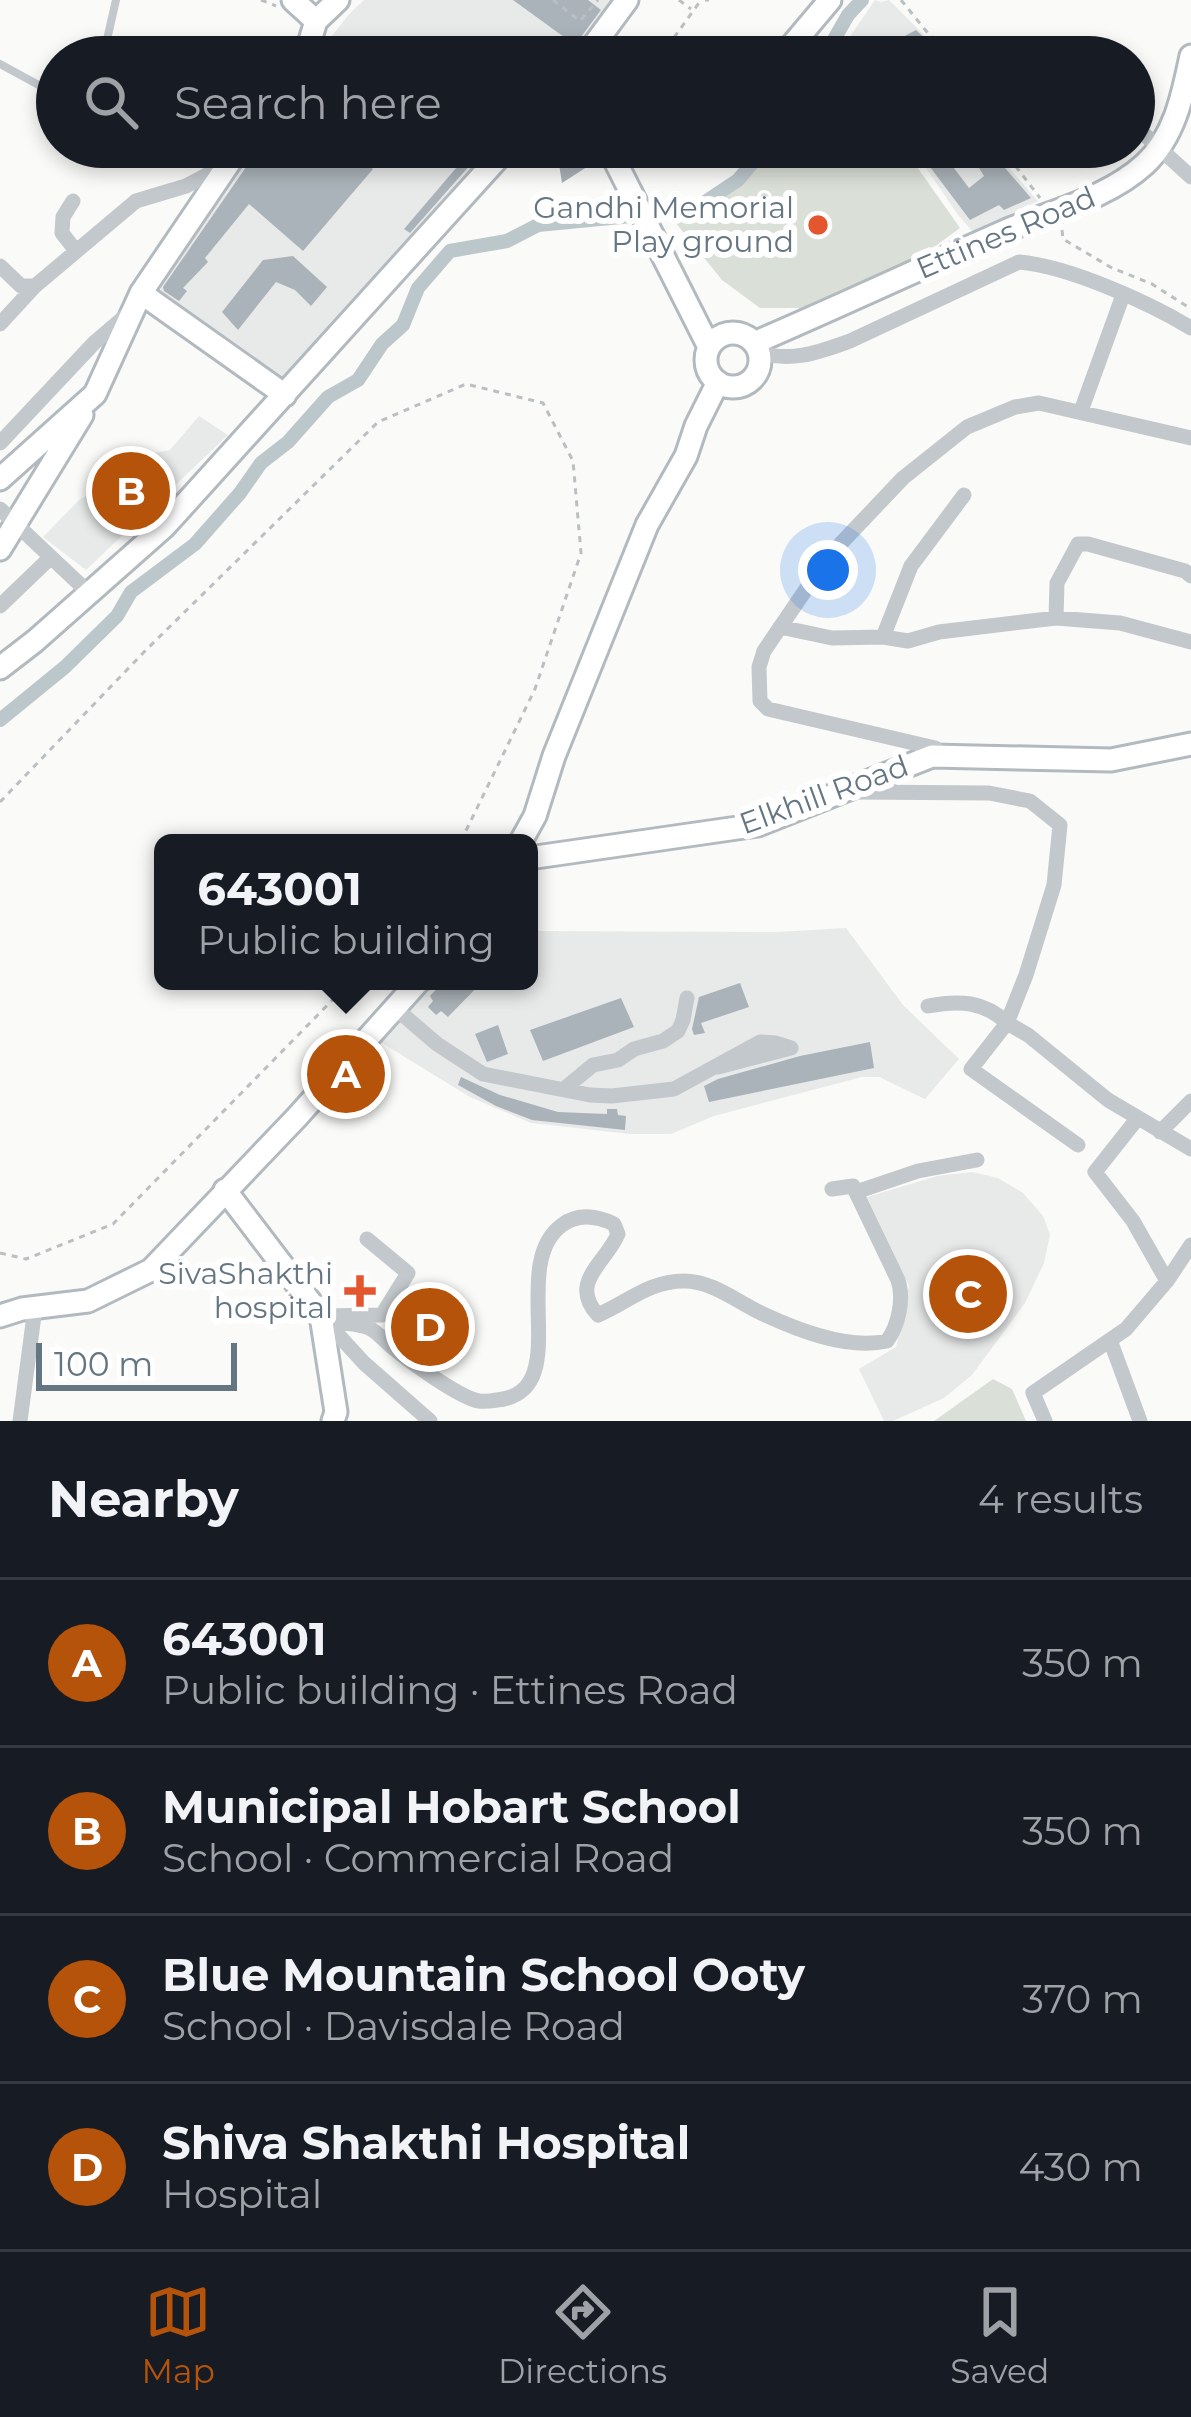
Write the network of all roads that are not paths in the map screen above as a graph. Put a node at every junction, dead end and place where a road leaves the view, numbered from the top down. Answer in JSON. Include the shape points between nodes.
{"nodes":[{"id":1,"x":116,"y":0,"type":"edge"},
{"id":2,"x":293,"y":0,"type":"edge"},
{"id":3,"x":338,"y":0,"type":"edge"},
{"id":4,"x":628,"y":0,"type":"edge"},
{"id":5,"x":830,"y":0,"type":"edge"},
{"id":6,"x":316,"y":21,"type":"junction"},
{"id":7,"x":108,"y":36,"type":"edge"},
{"id":8,"x":311,"y":36,"type":"edge"},
{"id":9,"x":601,"y":36,"type":"edge"},
{"id":10,"x":800,"y":36,"type":"edge"},
{"id":11,"x":1191,"y":56,"type":"edge"},
{"id":12,"x":0,"y":64,"type":"edge"},
{"id":13,"x":36,"y":84,"type":"edge"},
{"id":14,"x":1155,"y":146,"type":"edge"},
{"id":15,"x":1158,"y":149,"type":"junction"},
{"id":16,"x":1155,"y":152,"type":"edge"},
{"id":17,"x":214,"y":168,"type":"edge"},
{"id":18,"x":226,"y":168,"type":"edge"},
{"id":19,"x":489,"y":168,"type":"edge"},
{"id":20,"x":619,"y":168,"type":"edge"},
{"id":21,"x":1139,"y":168,"type":"edge"},
{"id":22,"x":1191,"y":177,"type":"edge"},
{"id":23,"x":73,"y":201,"type":"dead end"},
{"id":24,"x":76,"y":251,"type":"junction"},
{"id":25,"x":0,"y":266,"type":"edge"},
{"id":26,"x":35,"y":286,"type":"junction"},
{"id":27,"x":1124,"y":295,"type":"junction"},
{"id":28,"x":137,"y":302,"type":"junction"},
{"id":29,"x":0,"y":324,"type":"edge"},
{"id":30,"x":1191,"y":328,"type":"edge"},
{"id":31,"x":710,"y":347,"type":"junction"},
{"id":32,"x":756,"y":348,"type":"junction"},
{"id":33,"x":718,"y":382,"type":"junction"},
{"id":34,"x":94,"y":394,"type":"junction"},
{"id":35,"x":285,"y":395,"type":"junction"},
{"id":36,"x":1081,"y":411,"type":"junction"},
{"id":37,"x":1191,"y":438,"type":"edge"},
{"id":38,"x":0,"y":443,"type":"edge"},
{"id":39,"x":0,"y":479,"type":"edge"},
{"id":40,"x":964,"y":495,"type":"dead end"},
{"id":41,"x":8,"y":516,"type":"edge"},
{"id":42,"x":0,"y":549,"type":"edge"},
{"id":43,"x":52,"y":557,"type":"junction"},
{"id":44,"x":1191,"y":576,"type":"edge"},
{"id":45,"x":89,"y":593,"type":"junction"},
{"id":46,"x":0,"y":606,"type":"edge"},
{"id":47,"x":1056,"y":618,"type":"junction"},
{"id":48,"x":780,"y":627,"type":"junction"},
{"id":49,"x":883,"y":637,"type":"junction"},
{"id":50,"x":1191,"y":642,"type":"edge"},
{"id":51,"x":0,"y":668,"type":"edge"},
{"id":52,"x":1191,"y":744,"type":"edge"},
{"id":53,"x":942,"y":756,"type":"junction"},
{"id":54,"x":842,"y":792,"type":"junction"},
{"id":55,"x":525,"y":834,"type":"edge"},
{"id":56,"x":538,"y":857,"type":"edge"},
{"id":57,"x":411,"y":990,"type":"edge"},
{"id":58,"x":686,"y":998,"type":"dead end"},
{"id":59,"x":928,"y":1006,"type":"dead end"},
{"id":60,"x":395,"y":1008,"type":"junction"},
{"id":61,"x":1007,"y":1023,"type":"junction"},
{"id":62,"x":718,"y":1067,"type":"dead end"},
{"id":63,"x":564,"y":1089,"type":"junction"},
{"id":64,"x":1191,"y":1101,"type":"edge"},
{"id":65,"x":1137,"y":1119,"type":"junction"},
{"id":66,"x":1160,"y":1132,"type":"junction"},
{"id":67,"x":1078,"y":1145,"type":"dead end"},
{"id":68,"x":1191,"y":1149,"type":"edge"},
{"id":69,"x":977,"y":1160,"type":"dead end"},
{"id":70,"x":832,"y":1189,"type":"dead end"},
{"id":71,"x":225,"y":1190,"type":"junction"},
{"id":72,"x":856,"y":1192,"type":"junction"},
{"id":73,"x":367,"y":1239,"type":"dead end"},
{"id":74,"x":1191,"y":1245,"type":"edge"},
{"id":75,"x":1167,"y":1281,"type":"junction"},
{"id":76,"x":35,"y":1307,"type":"junction"},
{"id":77,"x":0,"y":1316,"type":"edge"},
{"id":78,"x":323,"y":1318,"type":"junction"},
{"id":79,"x":1110,"y":1340,"type":"junction"},
{"id":80,"x":20,"y":1421,"type":"edge"},
{"id":81,"x":333,"y":1421,"type":"edge"},
{"id":82,"x":430,"y":1421,"type":"edge"},
{"id":83,"x":1045,"y":1421,"type":"edge"},
{"id":84,"x":1140,"y":1421,"type":"edge"}],
"edges":[{"from":1,"to":7,"type":"lane"},
{"from":2,"to":6,"type":"main road"},
{"from":3,"to":6,"type":"main road"},
{"from":4,"to":9,"type":"main road"},
{"from":5,"to":10,"type":"main road"},
{"from":6,"to":8,"type":"main road"},
{"from":11,"to":15,"type":"main road","name":"Ettines Road"},
{"from":12,"to":13,"type":"lane"},
{"from":14,"to":15,"type":"street"},
{"from":15,"to":16,"type":"main road","name":"Ettines Road"},
{"from":15,"to":22,"type":"street"},
{"from":17,"to":24,"type":"street","via":[[136,201]]},
{"from":18,"to":28,"type":"main road"},
{"from":19,"to":35,"type":"main road"},
{"from":20,"to":31,"type":"main road"},
{"from":21,"to":32,"type":"main road","name":"Ettines Road","via":[[1110,190]]},
{"from":23,"to":24,"type":"street","via":[[62,232]]},
{"from":24,"to":26,"type":"street"},
{"from":25,"to":26,"type":"street","via":[[21,286]]},
{"from":26,"to":29,"type":"street"},
{"from":27,"to":30,"type":"street"},
{"from":27,"to":32,"type":"street","via":[[1019,262],[824,350],[797,358]]},
{"from":27,"to":36,"type":"street"},
{"from":28,"to":34,"type":"main road"},
{"from":28,"to":35,"type":"main road"},
{"from":28,"to":38,"type":"street"},
{"from":31,"to":32,"type":"main road","via":[[731,333]]},
{"from":31,"to":33,"type":"main road","via":[[706,362]]},
{"from":32,"to":33,"type":"main road","via":[[759,368],[749,381]]},
{"from":33,"to":55,"type":"main road","via":[[647,525]]},
{"from":34,"to":39,"type":"main road"},
{"from":34,"to":41,"type":"main road"},
{"from":35,"to":45,"type":"main road","via":[[164,527]]},
{"from":36,"to":37,"type":"street"},
{"from":36,"to":48,"type":"street","via":[[1016,406],[967,427],[903,478],[828,557]]},
{"from":40,"to":49,"type":"street","via":[[911,566]]},
{"from":41,"to":42,"type":"main road"},
{"from":41,"to":43,"type":"street"},
{"from":43,"to":45,"type":"street"},
{"from":43,"to":46,"type":"street"},
{"from":44,"to":47,"type":"street","via":[[1078,544],[1057,583]]},
{"from":45,"to":51,"type":"main road"},
{"from":47,"to":49,"type":"street","via":[[908,641]]},
{"from":47,"to":50,"type":"street","via":[[1120,623]]},
{"from":48,"to":49,"type":"street"},
{"from":48,"to":53,"type":"street","via":[[759,668],[767,709]]},
{"from":52,"to":53,"type":"main road","name":"Elkhill Road","via":[[1111,760]]},
{"from":53,"to":54,"type":"main road","name":"Elkhill Road"},
{"from":54,"to":56,"type":"main road","name":"Elkhill Road","via":[[758,825]]},
{"from":54,"to":61,"type":"street","via":[[989,794],[1030,801],[1060,825],[1054,885]]},
{"from":57,"to":60,"type":"main road"},
{"from":58,"to":63,"type":"street","via":[[678,1031],[593,1065]]},
{"from":59,"to":61,"type":"street","via":[[974,1005]]},
{"from":60,"to":63,"type":"street","via":[[483,1074]]},
{"from":60,"to":71,"type":"main road"},
{"from":61,"to":65,"type":"street"},
{"from":61,"to":67,"type":"street","via":[[971,1069]]},
{"from":62,"to":63,"type":"street","via":[[674,1088],[612,1096]]},
{"from":64,"to":66,"type":"street"},
{"from":65,"to":66,"type":"street"},
{"from":65,"to":75,"type":"street","via":[[1095,1172]]},
{"from":66,"to":68,"type":"street"},
{"from":69,"to":72,"type":"street"},
{"from":70,"to":72,"type":"street"},
{"from":71,"to":76,"type":"main road","via":[[151,1270],[88,1301]]},
{"from":71,"to":78,"type":"main road"},
{"from":72,"to":78,"type":"street","via":[[902,1291],[887,1341],[809,1332],[689,1280],[643,1288],[598,1315],[585,1294],[618,1234],[599,1217],[566,1221],[553,1233],[537,1276],[536,1372],[504,1400],[476,1401],[370,1329]]},
{"from":73,"to":78,"type":"street","via":[[407,1273],[382,1315]]},
{"from":74,"to":75,"type":"street"},
{"from":75,"to":79,"type":"street"},
{"from":76,"to":77,"type":"main road"},
{"from":76,"to":80,"type":"street"},
{"from":78,"to":81,"type":"main road"},
{"from":78,"to":82,"type":"street"},
{"from":79,"to":83,"type":"street","via":[[1033,1393]]},
{"from":79,"to":84,"type":"street"}]}
